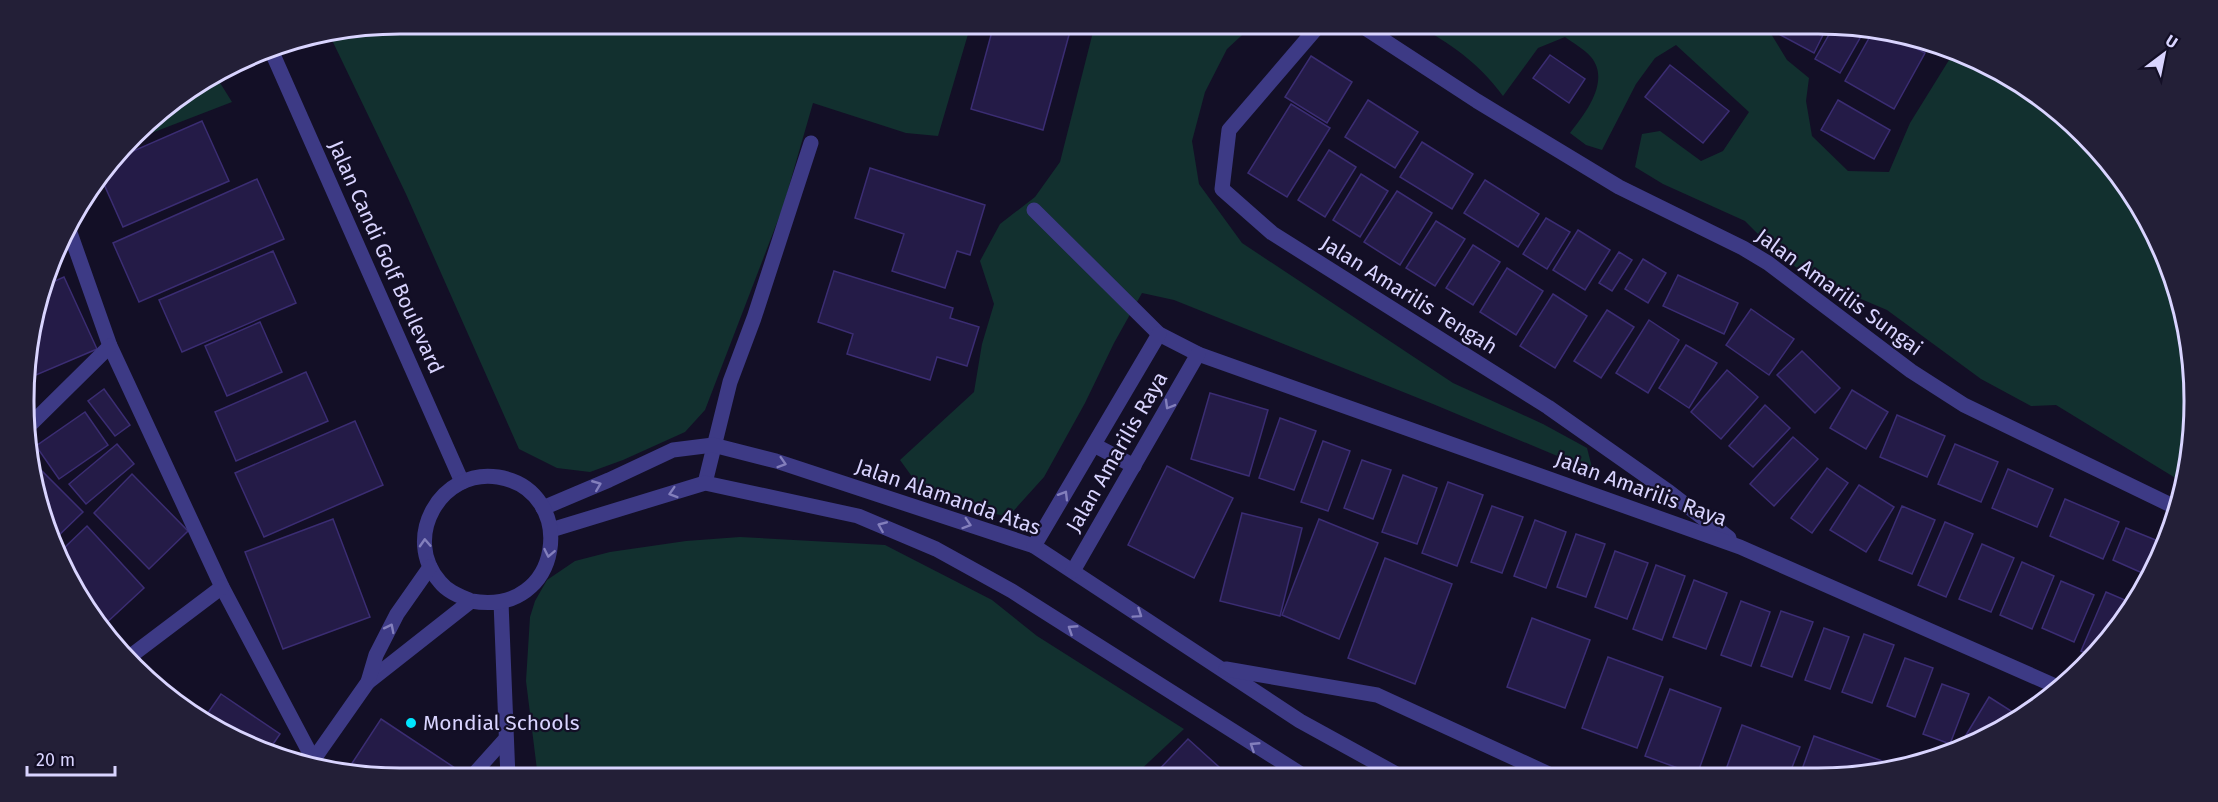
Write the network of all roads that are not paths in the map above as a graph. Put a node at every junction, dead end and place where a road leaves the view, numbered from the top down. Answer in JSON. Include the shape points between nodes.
{"nodes":[{"id":1,"x":1311,"y":34,"type":"edge"},
{"id":2,"x":1374,"y":34,"type":"edge"},
{"id":3,"x":274,"y":57,"type":"edge"},
{"id":4,"x":811,"y":143,"type":"dead end"},
{"id":5,"x":1034,"y":210,"type":"dead end"},
{"id":6,"x":72,"y":239,"type":"edge"},
{"id":7,"x":1159,"y":334,"type":"junction"},
{"id":8,"x":110,"y":346,"type":"junction"},
{"id":9,"x":1198,"y":354,"type":"junction"},
{"id":10,"x":35,"y":420,"type":"edge"},
{"id":11,"x":713,"y":445,"type":"junction"},
{"id":12,"x":1094,"y":445,"type":"junction"},
{"id":13,"x":1134,"y":466,"type":"junction"},
{"id":14,"x":462,"y":482,"type":"junction"},
{"id":15,"x":705,"y":483,"type":"junction"},
{"id":16,"x":1669,"y":492,"type":"junction"},
{"id":17,"x":2169,"y":504,"type":"edge"},
{"id":18,"x":543,"y":508,"type":"junction"},
{"id":19,"x":1653,"y":516,"type":"junction"},
{"id":20,"x":551,"y":531,"type":"junction"},
{"id":21,"x":1034,"y":546,"type":"junction"},
{"id":22,"x":1740,"y":547,"type":"junction"},
{"id":23,"x":430,"y":567,"type":"junction"},
{"id":24,"x":1073,"y":571,"type":"junction"},
{"id":25,"x":222,"y":587,"type":"junction"},
{"id":26,"x":471,"y":601,"type":"junction"},
{"id":27,"x":501,"y":602,"type":"junction"},
{"id":28,"x":135,"y":653,"type":"edge"},
{"id":29,"x":1218,"y":667,"type":"junction"},
{"id":30,"x":368,"y":682,"type":"junction"},
{"id":31,"x":2050,"y":684,"type":"edge"},
{"id":32,"x":507,"y":738,"type":"junction"},
{"id":33,"x":307,"y":755,"type":"edge"},
{"id":34,"x":315,"y":757,"type":"edge"},
{"id":35,"x":479,"y":768,"type":"edge"},
{"id":36,"x":508,"y":768,"type":"edge"},
{"id":37,"x":1291,"y":768,"type":"edge"},
{"id":38,"x":1385,"y":768,"type":"edge"},
{"id":39,"x":1534,"y":768,"type":"edge"}],
"edges":[{"from":1,"to":16,"type":"street","name":"Jalan Amarilis Tengah","via":[[1229,130],[1222,189],[1272,233],[1548,407]]},
{"from":2,"to":17,"type":"street","name":"Jalan Amarilis Sungai","via":[[1619,187],[1767,263],[1911,371],[1964,405]]},
{"from":3,"to":14,"type":"street","name":"Jalan Candi Golf Boulevard"},
{"from":4,"to":11,"type":"street","via":[[730,382]]},
{"from":5,"to":7,"type":"street","name":"Jalan Amarilis Raya"},
{"from":6,"to":8,"type":"street"},
{"from":7,"to":9,"type":"street","name":"Jalan Amarilis Raya"},
{"from":7,"to":12,"type":"street","name":"Jalan Amarilis Raya"},
{"from":8,"to":10,"type":"street"},
{"from":8,"to":25,"type":"street"},
{"from":9,"to":13,"type":"street","name":"Jalan Amarilis Raya","one_way":true},
{"from":9,"to":19,"type":"street","name":"Jalan Amarilis Raya"},
{"from":11,"to":15,"type":"street"},
{"from":18,"to":11,"type":"street","name":"Jalan Alamanda Atas","one_way":true,"via":[[673,450]]},
{"from":11,"to":21,"type":"street","name":"Jalan Alamanda Atas","one_way":true,"via":[[776,461]]},
{"from":12,"to":13,"type":"street"},
{"from":21,"to":12,"type":"street","name":"Jalan Amarilis Raya","one_way":true},
{"from":13,"to":24,"type":"street","name":"Jalan Amarilis Raya"},
{"from":14,"to":18,"type":"street","via":[[480,476],[499,477],[531,493]]},
{"from":23,"to":14,"type":"street","one_way":true,"via":[[424,547],[425,527],[432,508],[445,492]]},
{"from":15,"to":20,"type":"street","one_way":true},
{"from":37,"to":15,"type":"street","one_way":true,"via":[[1012,591],[936,549],[858,516]]},
{"from":16,"to":19,"type":"street"},
{"from":16,"to":22,"type":"street","name":"Jalan Amarilis Tengah"},
{"from":18,"to":20,"type":"street"},
{"from":19,"to":22,"type":"street","name":"Jalan Amarilis Raya"},
{"from":20,"to":27,"type":"street","one_way":true,"via":[[550,554],[540,577],[523,594]]},
{"from":21,"to":24,"type":"street","name":"Jalan Alamanda Atas"},
{"from":22,"to":31,"type":"street","name":"Jalan Amarilis Raya"},
{"from":23,"to":26,"type":"street","via":[[454,594]]},
{"from":30,"to":23,"type":"street","one_way":true,"via":[[376,655],[397,614]]},
{"from":24,"to":29,"type":"street","name":"Jalan Alamanda Atas","one_way":true},
{"from":25,"to":28,"type":"street"},
{"from":25,"to":33,"type":"street"},
{"from":26,"to":27,"type":"street"},
{"from":26,"to":30,"type":"street"},
{"from":27,"to":32,"type":"street"},
{"from":29,"to":38,"type":"street","name":"Jalan Alamanda Atas","via":[[1300,721]]},
{"from":29,"to":39,"type":"street","via":[[1377,695]]},
{"from":30,"to":34,"type":"street"},
{"from":32,"to":35,"type":"lane"},
{"from":32,"to":36,"type":"street"}]}
